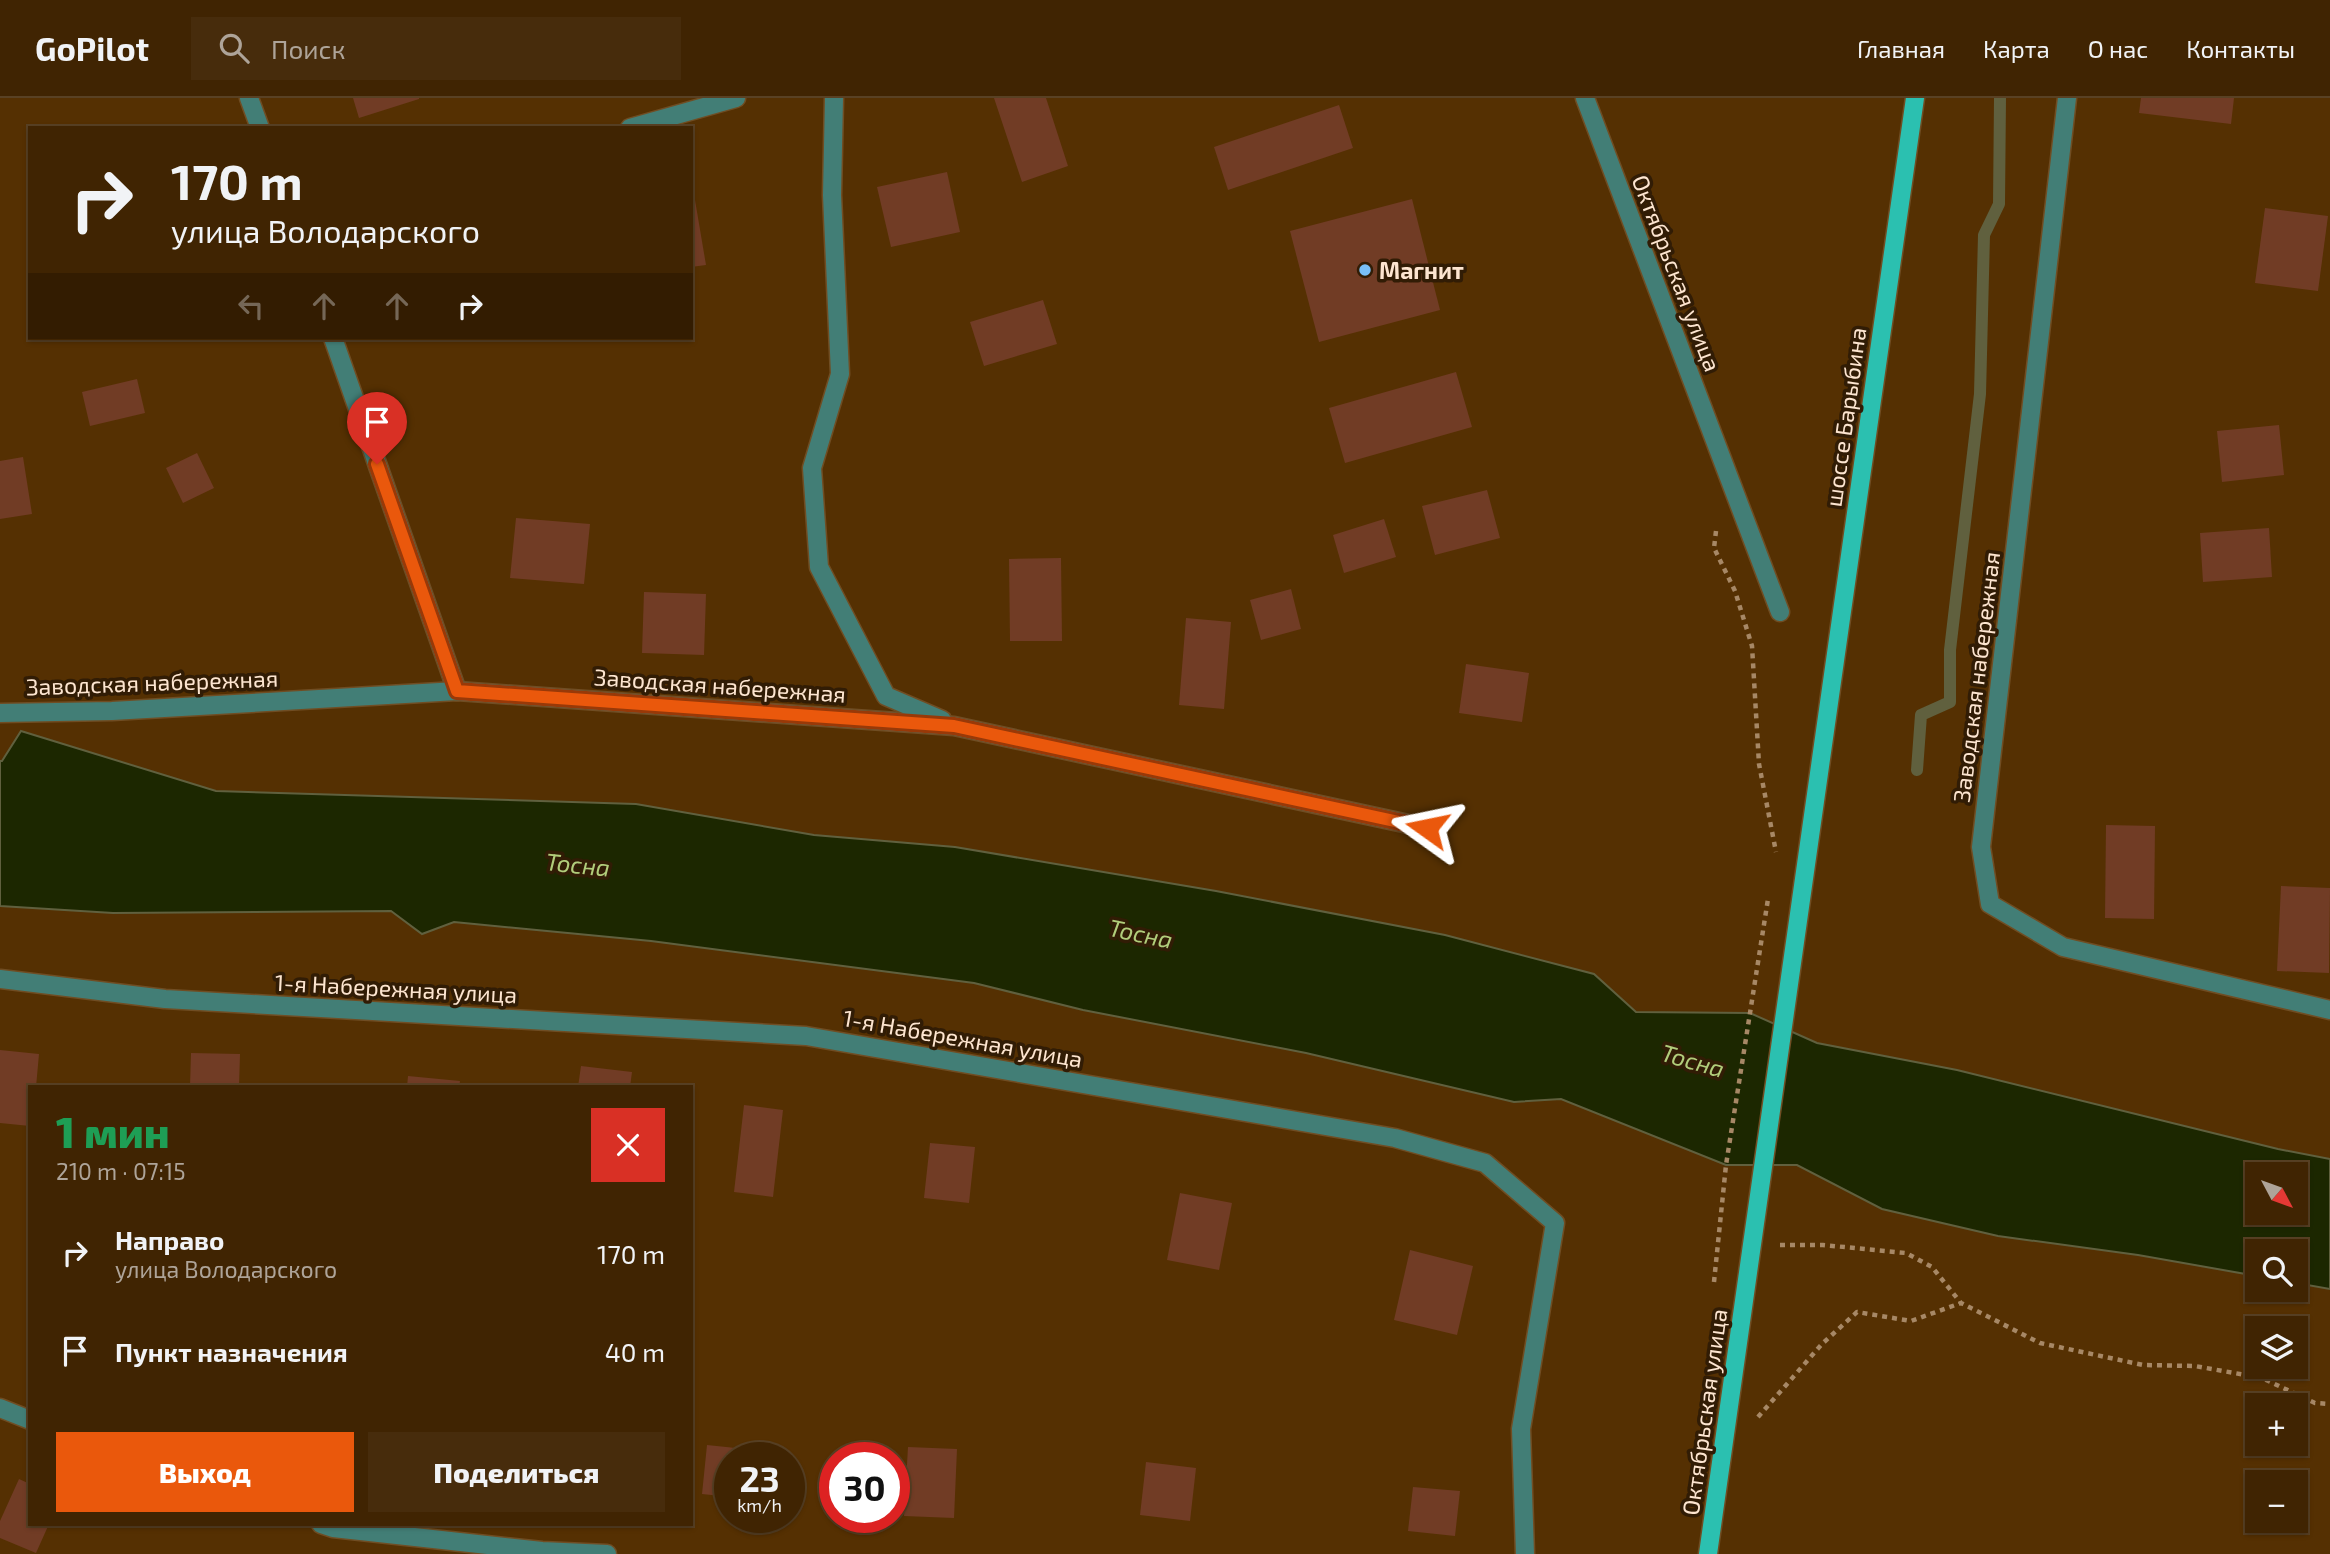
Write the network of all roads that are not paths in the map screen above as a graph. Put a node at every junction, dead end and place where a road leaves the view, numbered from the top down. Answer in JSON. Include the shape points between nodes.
{"nodes":[{"id":1,"x":249,"y":98,"type":"edge"},
{"id":2,"x":736,"y":98,"type":"edge"},
{"id":3,"x":834,"y":98,"type":"edge"},
{"id":4,"x":1585,"y":98,"type":"edge"},
{"id":5,"x":1914,"y":98,"type":"edge"},
{"id":6,"x":2067,"y":98,"type":"edge"},
{"id":7,"x":259,"y":126,"type":"edge"},
{"id":8,"x":638,"y":126,"type":"edge"},
{"id":9,"x":334,"y":340,"type":"edge"},
{"id":10,"x":1780,"y":611,"type":"dead end"},
{"id":11,"x":457,"y":691,"type":"junction"},
{"id":12,"x":0,"y":713,"type":"edge"},
{"id":13,"x":954,"y":726,"type":"junction"},
{"id":14,"x":1427,"y":828,"type":"dead end"},
{"id":15,"x":0,"y":979,"type":"edge"},
{"id":16,"x":2330,"y":1010,"type":"edge"},
{"id":17,"x":1748,"y":1277,"type":"joint"},
{"id":18,"x":0,"y":1408,"type":"edge"},
{"id":19,"x":28,"y":1419,"type":"edge"},
{"id":20,"x":327,"y":1526,"type":"edge"},
{"id":21,"x":607,"y":1554,"type":"edge"},
{"id":22,"x":1525,"y":1554,"type":"edge"},
{"id":23,"x":1708,"y":1554,"type":"edge"}],
"edges":[{"from":1,"to":7,"type":"street"},
{"from":2,"to":8,"type":"street"},
{"from":3,"to":13,"type":"street","via":[[832,195],[840,374],[812,468],[819,567],[886,696]]},
{"from":4,"to":10,"type":"street","name":"Октябрьская улица"},
{"from":5,"to":17,"type":"main road","name":"шоссе Барыбина"},
{"from":6,"to":16,"type":"street","name":"Заводская набережная","via":[[1981,848],[1990,904],[2063,947]]},
{"from":9,"to":11,"type":"street"},
{"from":11,"to":12,"type":"street","name":"Заводская набережная"},
{"from":11,"to":13,"type":"street","name":"Заводская набережная"},
{"from":13,"to":14,"type":"street","name":"Заводская набережная"},
{"from":15,"to":22,"type":"street","name":"1-я Набережная улица","via":[[165,999],[806,1036],[1395,1138],[1486,1163],[1555,1223],[1521,1429]]},
{"from":17,"to":23,"type":"main road","name":"Октябрьская улица"},
{"from":18,"to":19,"type":"street"},
{"from":20,"to":21,"type":"street","via":[[542,1552]]}]}
